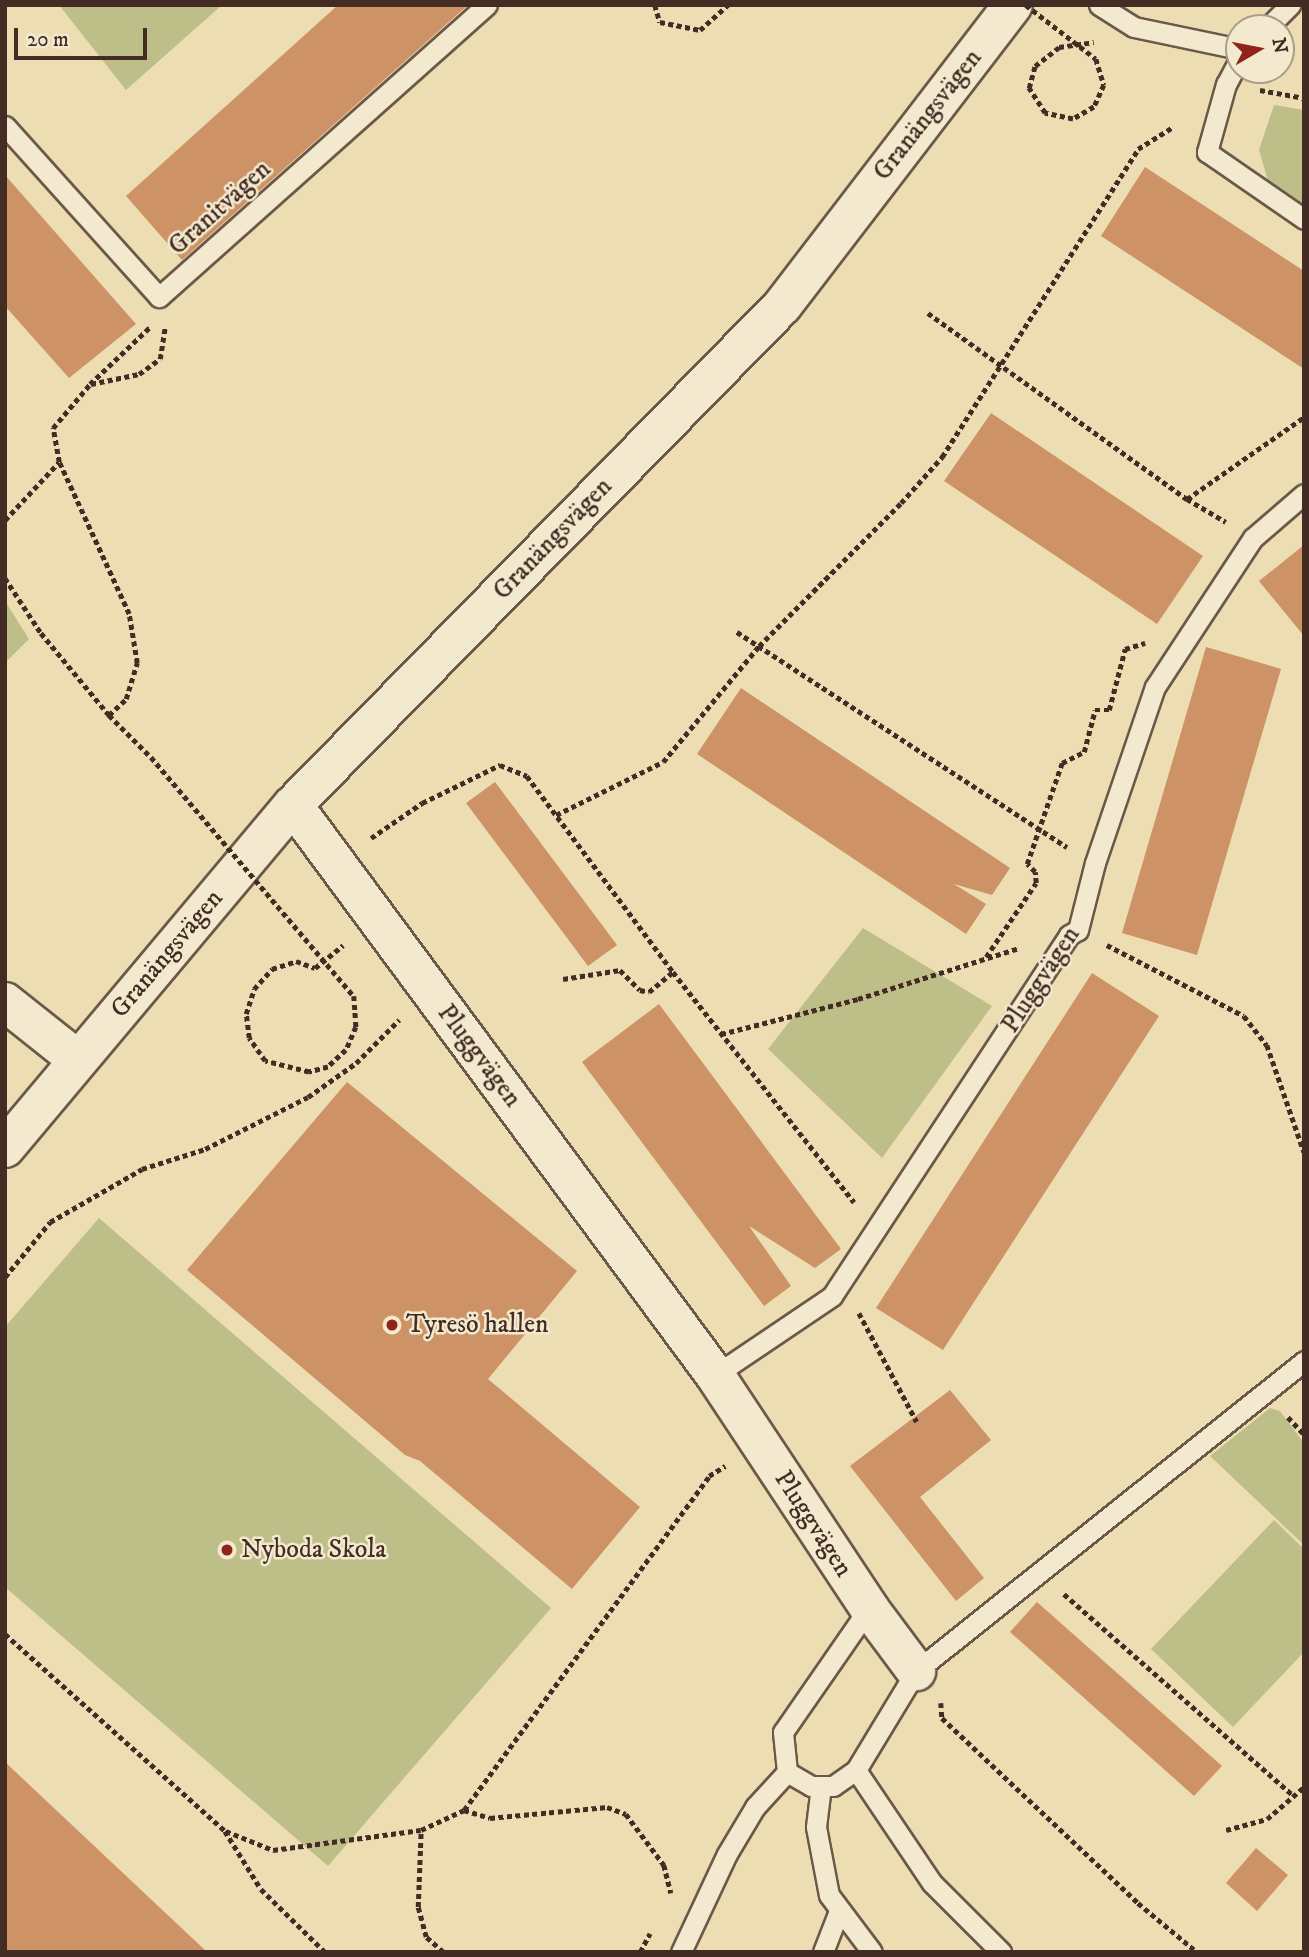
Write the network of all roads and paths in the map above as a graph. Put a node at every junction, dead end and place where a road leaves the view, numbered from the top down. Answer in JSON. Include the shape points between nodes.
{"nodes":[{"id":1,"x":487,"y":5,"type":"edge"},
{"id":2,"x":655,"y":5,"type":"edge"},
{"id":3,"x":728,"y":5,"type":"edge"},
{"id":4,"x":1013,"y":5,"type":"edge"},
{"id":5,"x":1026,"y":5,"type":"edge"},
{"id":6,"x":1099,"y":5,"type":"edge"},
{"id":7,"x":1225,"y":46,"type":"edge"},
{"id":8,"x":1059,"y":47,"type":"dead end"},
{"id":9,"x":1226,"y":84,"type":"edge"},
{"id":10,"x":5,"y":125,"type":"edge"},
{"id":11,"x":1173,"y":127,"type":"dead end"},
{"id":12,"x":1304,"y":219,"type":"edge"},
{"id":13,"x":159,"y":297,"type":"junction"},
{"id":14,"x":928,"y":313,"type":"dead end"},
{"id":15,"x":148,"y":333,"type":"dead end"},
{"id":16,"x":1001,"y":367,"type":"junction"},
{"id":17,"x":90,"y":384,"type":"junction"},
{"id":18,"x":1304,"y":417,"type":"edge"},
{"id":19,"x":59,"y":462,"type":"junction"},
{"id":20,"x":1304,"y":494,"type":"edge"},
{"id":21,"x":1188,"y":499,"type":"junction"},
{"id":22,"x":5,"y":520,"type":"edge"},
{"id":23,"x":1253,"y":538,"type":"junction"},
{"id":24,"x":5,"y":578,"type":"edge"},
{"id":25,"x":737,"y":632,"type":"dead end"},
{"id":26,"x":760,"y":646,"type":"junction"},
{"id":27,"x":1178,"y":653,"type":"junction"},
{"id":28,"x":109,"y":715,"type":"junction"},
{"id":29,"x":293,"y":805,"type":"junction"},
{"id":30,"x":556,"y":815,"type":"junction"},
{"id":31,"x":1039,"y":831,"type":"junction"},
{"id":32,"x":365,"y":843,"type":"dead end"},
{"id":33,"x":1095,"y":863,"type":"junction"},
{"id":34,"x":1074,"y":932,"type":"junction"},
{"id":35,"x":986,"y":957,"type":"junction"},
{"id":36,"x":315,"y":968,"type":"dead end"},
{"id":37,"x":673,"y":972,"type":"junction"},
{"id":38,"x":563,"y":979,"type":"dead end"},
{"id":39,"x":430,"y":990,"type":"junction"},
{"id":40,"x":5,"y":1002,"type":"edge"},
{"id":41,"x":721,"y":1034,"type":"junction"},
{"id":42,"x":78,"y":1060,"type":"junction"},
{"id":43,"x":5,"y":1148,"type":"edge"},
{"id":44,"x":1304,"y":1152,"type":"edge"},
{"id":45,"x":874,"y":1228,"type":"junction"},
{"id":46,"x":5,"y":1277,"type":"edge"},
{"id":47,"x":832,"y":1296,"type":"junction"},
{"id":48,"x":1304,"y":1361,"type":"edge"},
{"id":49,"x":715,"y":1375,"type":"junction"},
{"id":50,"x":917,"y":1422,"type":"dead end"},
{"id":51,"x":729,"y":1462,"type":"dead end"},
{"id":52,"x":1028,"y":1581,"type":"junction"},
{"id":53,"x":869,"y":1608,"type":"junction"},
{"id":54,"x":5,"y":1634,"type":"edge"},
{"id":55,"x":927,"y":1663,"type":"junction"},
{"id":56,"x":856,"y":1770,"type":"junction"},
{"id":57,"x":787,"y":1772,"type":"junction"},
{"id":58,"x":821,"y":1786,"type":"junction"},
{"id":59,"x":1304,"y":1787,"type":"edge"},
{"id":60,"x":1292,"y":1794,"type":"junction"},
{"id":61,"x":464,"y":1810,"type":"junction"},
{"id":62,"x":421,"y":1830,"type":"junction"},
{"id":63,"x":1226,"y":1830,"type":"dead end"},
{"id":64,"x":225,"y":1831,"type":"junction"},
{"id":65,"x":671,"y":1894,"type":"dead end"},
{"id":66,"x":839,"y":1911,"type":"junction"},
{"id":67,"x":325,"y":1952,"type":"edge"},
{"id":68,"x":443,"y":1952,"type":"edge"},
{"id":69,"x":681,"y":1952,"type":"edge"},
{"id":70,"x":823,"y":1952,"type":"edge"},
{"id":71,"x":872,"y":1952,"type":"edge"},
{"id":72,"x":1001,"y":1952,"type":"edge"},
{"id":73,"x":1197,"y":1952,"type":"edge"}],
"edges":[{"from":1,"to":13,"type":"lane","name":"Granitvägen"},
{"from":2,"to":3,"type":"path","via":[[660,22],[700,30]]},
{"from":4,"to":29,"type":"street","name":"Granängsvägen","via":[[782,306]]},
{"from":5,"to":8,"type":"path","bridge":true,"via":[[1096,59],[1104,85],[1094,107],[1073,119],[1045,113],[1030,88],[1035,66]]},
{"from":6,"to":7,"type":"lane","via":[[1134,27]]},
{"from":9,"to":12,"type":"lane","via":[[1207,152]]},
{"from":10,"to":13,"type":"lane"},
{"from":11,"to":16,"type":"path","via":[[1138,149]]},
{"from":13,"to":17,"type":"path","via":[[165,326],[160,359],[139,374]]},
{"from":14,"to":16,"type":"path"},
{"from":15,"to":17,"type":"path"},
{"from":16,"to":21,"type":"path"},
{"from":16,"to":26,"type":"path","via":[[942,457]]},
{"from":17,"to":19,"type":"path","via":[[53,428]]},
{"from":18,"to":21,"type":"path"},
{"from":19,"to":22,"type":"path"},
{"from":19,"to":28,"type":"path","via":[[129,614],[137,663],[126,699]]},
{"from":20,"to":23,"type":"lane","name":"Pluggvägen"},
{"from":21,"to":23,"type":"path"},
{"from":23,"to":27,"type":"lane","name":"Pluggvägen"},
{"from":24,"to":28,"type":"path","via":[[41,634]]},
{"from":25,"to":26,"type":"path"},
{"from":26,"to":30,"type":"path","via":[[663,762]]},
{"from":26,"to":31,"type":"path"},
{"from":27,"to":31,"type":"path","via":[[1143,643],[1125,649],[1109,710],[1095,710],[1084,752],[1062,763]]},
{"from":27,"to":33,"type":"lane","name":"Pluggvägen","via":[[1155,687]]},
{"from":28,"to":36,"type":"path","bridge":true,"via":[[151,757],[354,996],[356,1027],[346,1050],[328,1067],[309,1072],[265,1061],[249,1038],[246,1014],[254,989],[272,969],[296,961]]},
{"from":29,"to":39,"type":"street","name":"Pluggvägen"},
{"from":29,"to":42,"type":"street","name":"Granängsvägen"},
{"from":30,"to":32,"type":"path","via":[[527,776],[500,765],[422,803]]},
{"from":30,"to":37,"type":"path"},
{"from":31,"to":33,"type":"path"},
{"from":31,"to":35,"type":"path","via":[[1027,864],[1035,872],[1036,883]]},
{"from":33,"to":34,"type":"lane","name":"Pluggvägen"},
{"from":34,"to":35,"type":"path"},
{"from":34,"to":44,"type":"path","via":[[1244,1016],[1267,1045]]},
{"from":34,"to":45,"type":"lane","name":"Pluggvägen"},
{"from":35,"to":41,"type":"path","via":[[858,999]]},
{"from":37,"to":38,"type":"path","via":[[649,992],[640,990],[621,970]]},
{"from":37,"to":41,"type":"path"},
{"from":39,"to":46,"type":"path","via":[[356,1063],[309,1097],[205,1149],[142,1169],[50,1222]]},
{"from":39,"to":49,"type":"street","name":"Pluggvägen"},
{"from":40,"to":42,"type":"street"},
{"from":41,"to":45,"type":"path"},
{"from":42,"to":43,"type":"street","name":"Granängsvägen"},
{"from":45,"to":47,"type":"lane","name":"Pluggvägen"},
{"from":47,"to":49,"type":"lane","name":"Pluggvägen"},
{"from":47,"to":50,"type":"path","via":[[860,1313]]},
{"from":48,"to":52,"type":"lane"},
{"from":49,"to":53,"type":"street","name":"Pluggvägen"},
{"from":51,"to":61,"type":"path","via":[[709,1476]]},
{"from":52,"to":55,"type":"lane"},
{"from":52,"to":60,"type":"path","via":[[1060,1591]]},
{"from":53,"to":55,"type":"street","name":"Pluggvägen"},
{"from":53,"to":57,"type":"lane","via":[[783,1732]]},
{"from":54,"to":64,"type":"path"},
{"from":55,"to":56,"type":"lane"},
{"from":55,"to":73,"type":"path","via":[[942,1718],[1138,1903]]},
{"from":56,"to":58,"type":"lane","via":[[833,1786]]},
{"from":56,"to":72,"type":"lane","via":[[932,1883]]},
{"from":57,"to":58,"type":"lane","via":[[811,1786]]},
{"from":57,"to":69,"type":"lane","via":[[755,1807],[727,1854]]},
{"from":58,"to":66,"type":"lane","via":[[816,1827],[829,1895]]},
{"from":59,"to":60,"type":"path"},
{"from":60,"to":63,"type":"path","via":[[1267,1819]]},
{"from":61,"to":62,"type":"path"},
{"from":61,"to":65,"type":"path","via":[[490,1818],[607,1807],[617,1810],[626,1814],[664,1865]]},
{"from":62,"to":64,"type":"path","via":[[272,1850]]},
{"from":62,"to":68,"type":"path","via":[[418,1906],[426,1937]]},
{"from":64,"to":67,"type":"path","via":[[261,1889]]},
{"from":66,"to":70,"type":"lane"},
{"from":66,"to":71,"type":"lane"}]}
